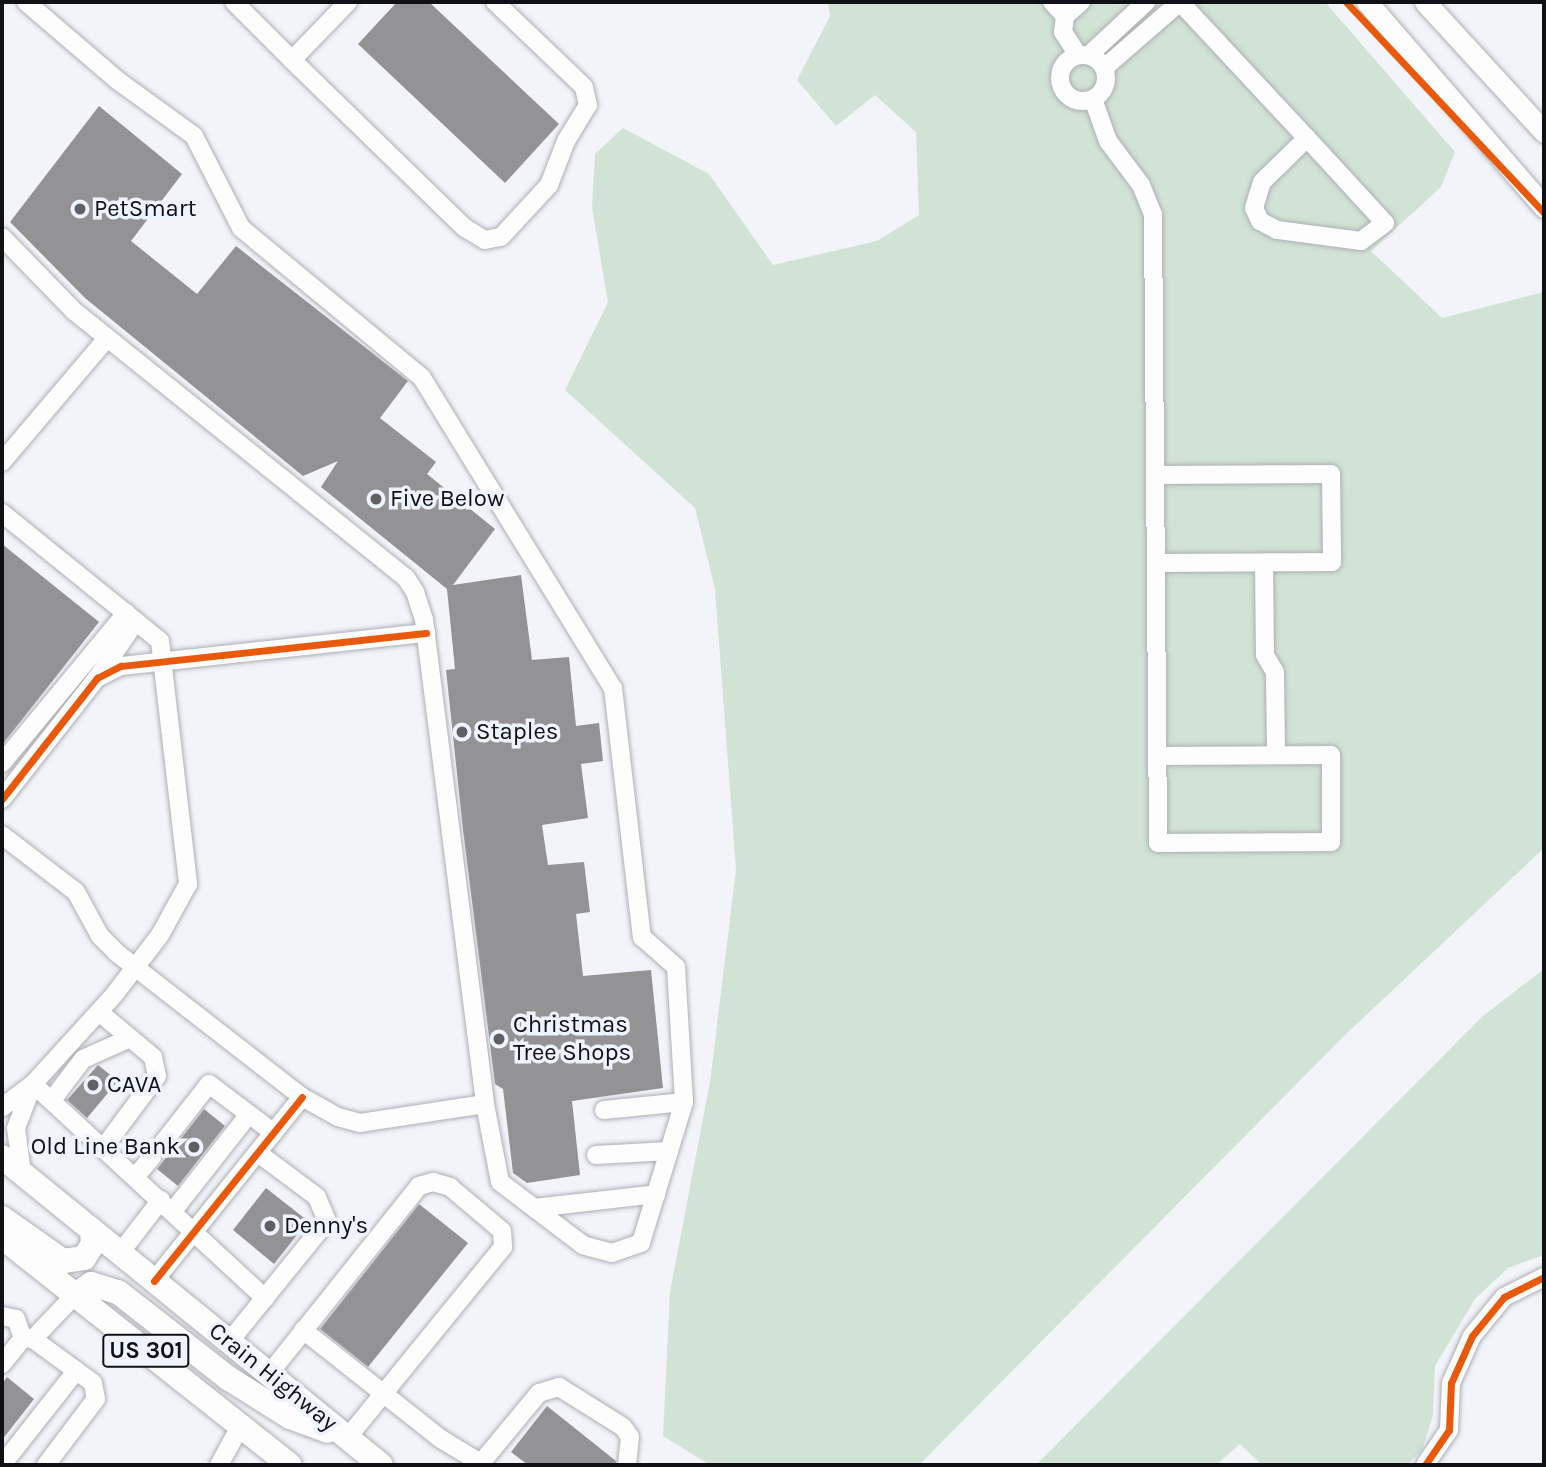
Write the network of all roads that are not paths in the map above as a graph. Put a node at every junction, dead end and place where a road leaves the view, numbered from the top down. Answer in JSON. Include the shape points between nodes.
{"nodes":[{"id":1,"x":26,"y":2,"type":"edge"},
{"id":2,"x":234,"y":2,"type":"edge"},
{"id":3,"x":348,"y":2,"type":"edge"},
{"id":4,"x":495,"y":2,"type":"edge"},
{"id":5,"x":1052,"y":2,"type":"edge"},
{"id":6,"x":1081,"y":2,"type":"edge"},
{"id":7,"x":1146,"y":2,"type":"edge"},
{"id":8,"x":1180,"y":2,"type":"edge"},
{"id":9,"x":1367,"y":2,"type":"edge"},
{"id":10,"x":1424,"y":2,"type":"edge"},
{"id":11,"x":1065,"y":16,"type":"junction"},
{"id":12,"x":1083,"y":55,"type":"junction"},
{"id":13,"x":292,"y":60,"type":"junction"},
{"id":14,"x":1104,"y":68,"type":"junction"},
{"id":15,"x":1093,"y":99,"type":"junction"},
{"id":16,"x":1544,"y":132,"type":"edge"},
{"id":17,"x":1307,"y":138,"type":"junction"},
{"id":18,"x":1544,"y":207,"type":"edge"},
{"id":19,"x":2,"y":237,"type":"edge"},
{"id":20,"x":107,"y":338,"type":"junction"},
{"id":21,"x":2,"y":462,"type":"edge"},
{"id":22,"x":1158,"y":475,"type":"junction"},
{"id":23,"x":2,"y":513,"type":"edge"},
{"id":24,"x":1160,"y":563,"type":"junction"},
{"id":25,"x":1264,"y":563,"type":"junction"},
{"id":26,"x":131,"y":617,"type":"junction"},
{"id":27,"x":426,"y":633,"type":"junction"},
{"id":28,"x":166,"y":663,"type":"junction"},
{"id":29,"x":97,"y":678,"type":"junction"},
{"id":30,"x":45,"y":711,"type":"junction"},
{"id":31,"x":61,"y":723,"type":"junction"},
{"id":32,"x":1276,"y":755,"type":"junction"},
{"id":33,"x":1159,"y":756,"type":"junction"},
{"id":34,"x":2,"y":763,"type":"edge"},
{"id":35,"x":2,"y":799,"type":"edge"},
{"id":36,"x":2,"y":835,"type":"edge"},
{"id":37,"x":137,"y":968,"type":"junction"},
{"id":38,"x":99,"y":1012,"type":"junction"},
{"id":39,"x":130,"y":1038,"type":"junction"},
{"id":40,"x":33,"y":1084,"type":"junction"},
{"id":41,"x":302,"y":1097,"type":"junction"},
{"id":42,"x":52,"y":1100,"type":"junction"},
{"id":43,"x":684,"y":1102,"type":"junction"},
{"id":44,"x":485,"y":1104,"type":"junction"},
{"id":45,"x":2,"y":1107,"type":"edge"},
{"id":46,"x":604,"y":1110,"type":"dead end"},
{"id":47,"x":249,"y":1114,"type":"junction"},
{"id":48,"x":274,"y":1133,"type":"junction"},
{"id":49,"x":104,"y":1147,"type":"junction"},
{"id":50,"x":669,"y":1151,"type":"junction"},
{"id":51,"x":258,"y":1153,"type":"junction"},
{"id":52,"x":596,"y":1155,"type":"dead end"},
{"id":53,"x":2,"y":1157,"type":"edge"},
{"id":54,"x":22,"y":1173,"type":"junction"},
{"id":55,"x":136,"y":1176,"type":"junction"},
{"id":56,"x":656,"y":1194,"type":"junction"},
{"id":57,"x":167,"y":1205,"type":"junction"},
{"id":58,"x":534,"y":1208,"type":"junction"},
{"id":59,"x":2,"y":1219,"type":"edge"},
{"id":60,"x":92,"y":1230,"type":"junction"},
{"id":61,"x":195,"y":1234,"type":"junction"},
{"id":62,"x":2,"y":1237,"type":"edge"},
{"id":63,"x":120,"y":1253,"type":"junction"},
{"id":64,"x":1544,"y":1277,"type":"edge"},
{"id":65,"x":154,"y":1281,"type":"junction"},
{"id":66,"x":74,"y":1296,"type":"junction"},
{"id":67,"x":265,"y":1298,"type":"junction"},
{"id":68,"x":2,"y":1316,"type":"edge"},
{"id":69,"x":303,"y":1331,"type":"junction"},
{"id":70,"x":28,"y":1338,"type":"junction"},
{"id":71,"x":229,"y":1342,"type":"junction"},
{"id":72,"x":2,"y":1364,"type":"edge"},
{"id":73,"x":76,"y":1371,"type":"junction"},
{"id":74,"x":269,"y":1374,"type":"junction"},
{"id":75,"x":384,"y":1392,"type":"junction"},
{"id":76,"x":241,"y":1425,"type":"junction"},
{"id":77,"x":343,"y":1435,"type":"junction"},
{"id":78,"x":2,"y":1465,"type":"edge"},
{"id":79,"x":46,"y":1465,"type":"edge"},
{"id":80,"x":219,"y":1465,"type":"edge"},
{"id":81,"x":286,"y":1465,"type":"edge"},
{"id":82,"x":381,"y":1465,"type":"edge"},
{"id":83,"x":487,"y":1465,"type":"edge"},
{"id":84,"x":627,"y":1465,"type":"edge"},
{"id":85,"x":1425,"y":1465,"type":"edge"}],
"edges":[{"from":1,"to":43,"type":"street","via":[[117,80],[194,136],[241,228],[422,378],[613,688],[642,937],[676,967]]},
{"from":2,"to":13,"type":"street"},
{"from":3,"to":13,"type":"street"},
{"from":4,"to":13,"type":"street","via":[[584,87],[588,105],[566,141],[549,185],[501,237],[477,238]]},
{"from":5,"to":11,"type":"street"},
{"from":6,"to":11,"type":"street"},
{"from":7,"to":12,"type":"street"},
{"from":8,"to":14,"type":"street"},
{"from":8,"to":17,"type":"street"},
{"from":9,"to":18,"type":"main road"},
{"from":10,"to":16,"type":"main road"},
{"from":11,"to":12,"type":"street","via":[[1063,32]]},
{"from":12,"to":14,"type":"street"},
{"from":12,"to":15,"type":"street","via":[[1065,63],[1060,86],[1077,101]]},
{"from":14,"to":15,"type":"street","via":[[1106,83]]},
{"from":15,"to":22,"type":"street","via":[[1108,141],[1140,185],[1153,214]]},
{"from":17,"to":17,"type":"street","via":[[1262,182],[1254,208],[1260,221],[1277,230],[1361,241],[1385,223]]},
{"from":19,"to":20,"type":"street","via":[[41,280]]},
{"from":20,"to":21,"type":"street"},
{"from":20,"to":27,"type":"street","via":[[406,578],[415,592]]},
{"from":22,"to":24,"type":"street"},
{"from":22,"to":25,"type":"street","via":[[1331,474],[1332,562]]},
{"from":23,"to":26,"type":"street"},
{"from":24,"to":25,"type":"street"},
{"from":24,"to":33,"type":"street"},
{"from":25,"to":32,"type":"street","via":[[1265,655],[1275,672]]},
{"from":26,"to":28,"type":"street","via":[[160,641]]},
{"from":26,"to":29,"type":"street"},
{"from":26,"to":30,"type":"street"},
{"from":27,"to":28,"type":"street"},
{"from":27,"to":44,"type":"street"},
{"from":28,"to":29,"type":"street","via":[[121,666]]},
{"from":28,"to":37,"type":"street","via":[[188,884]]},
{"from":29,"to":31,"type":"street"},
{"from":30,"to":31,"type":"street"},
{"from":30,"to":34,"type":"street"},
{"from":31,"to":35,"type":"street"},
{"from":32,"to":33,"type":"street"},
{"from":32,"to":33,"type":"street","via":[[1331,755],[1331,842],[1158,843]]},
{"from":36,"to":37,"type":"street","via":[[76,892],[100,936]]},
{"from":37,"to":38,"type":"street"},
{"from":37,"to":41,"type":"street"},
{"from":38,"to":39,"type":"street"},
{"from":38,"to":40,"type":"street"},
{"from":39,"to":42,"type":"street","via":[[83,1059]]},
{"from":39,"to":49,"type":"street","via":[[153,1057],[157,1076]]},
{"from":40,"to":42,"type":"street"},
{"from":40,"to":45,"type":"street"},
{"from":40,"to":54,"type":"street","via":[[16,1128]]},
{"from":41,"to":44,"type":"street","via":[[348,1122],[360,1123]]},
{"from":41,"to":48,"type":"street"},
{"from":42,"to":49,"type":"street"},
{"from":43,"to":46,"type":"street"},
{"from":43,"to":50,"type":"street"},
{"from":44,"to":58,"type":"street","via":[[500,1182]]},
{"from":47,"to":48,"type":"street"},
{"from":47,"to":55,"type":"street","via":[[209,1084]]},
{"from":47,"to":57,"type":"street"},
{"from":48,"to":51,"type":"street"},
{"from":49,"to":55,"type":"street"},
{"from":50,"to":52,"type":"street"},
{"from":50,"to":56,"type":"street"},
{"from":51,"to":61,"type":"street"},
{"from":51,"to":67,"type":"street","via":[[317,1197],[328,1212],[327,1221]]},
{"from":53,"to":54,"type":"highway","name":"Crain Highway","number":"US 301"},
{"from":54,"to":60,"type":"highway","name":"Crain Highway","number":"US 301"},
{"from":55,"to":57,"type":"street"},
{"from":56,"to":58,"type":"street"},
{"from":56,"to":58,"type":"street","via":[[641,1243],[612,1253],[583,1245]]},
{"from":57,"to":61,"type":"street"},
{"from":57,"to":63,"type":"street"},
{"from":59,"to":60,"type":"highway","via":[[64,1261],[84,1258],[93,1244]]},
{"from":60,"to":63,"type":"highway","name":"Crain Highway","number":"US 301"},
{"from":61,"to":65,"type":"street"},
{"from":61,"to":67,"type":"street"},
{"from":62,"to":66,"type":"highway","number":"US 301"},
{"from":63,"to":65,"type":"highway","name":"Crain Highway","number":"US 301"},
{"from":64,"to":85,"type":"street","via":[[1504,1297],[1472,1336],[1451,1383],[1449,1430]]},
{"from":65,"to":71,"type":"highway","name":"Crain Highway","number":"US 301"},
{"from":66,"to":70,"type":"street"},
{"from":66,"to":76,"type":"highway","number":"US 301"},
{"from":66,"to":77,"type":"highway","via":[[91,1284],[118,1292],[260,1399],[317,1430]]},
{"from":67,"to":71,"type":"street"},
{"from":68,"to":70,"type":"street","via":[[16,1319]]},
{"from":69,"to":74,"type":"street"},
{"from":69,"to":75,"type":"street"},
{"from":69,"to":75,"type":"street","via":[[419,1186],[433,1182],[450,1186],[502,1231],[503,1247]]},
{"from":70,"to":72,"type":"street"},
{"from":70,"to":73,"type":"street"},
{"from":71,"to":74,"type":"highway","name":"Crain Highway","number":"US 301"},
{"from":73,"to":78,"type":"street"},
{"from":73,"to":79,"type":"street","via":[[93,1383],[96,1399]]},
{"from":74,"to":77,"type":"highway","name":"Crain Highway","number":"US 301"},
{"from":75,"to":77,"type":"street"},
{"from":75,"to":83,"type":"street"},
{"from":76,"to":80,"type":"street"},
{"from":76,"to":81,"type":"highway","number":"US 301"},
{"from":77,"to":82,"type":"highway","name":"Crain Highway","number":"US 301"},
{"from":83,"to":84,"type":"street","via":[[531,1402],[549,1388],[570,1391],[623,1427],[631,1449]]}]}
